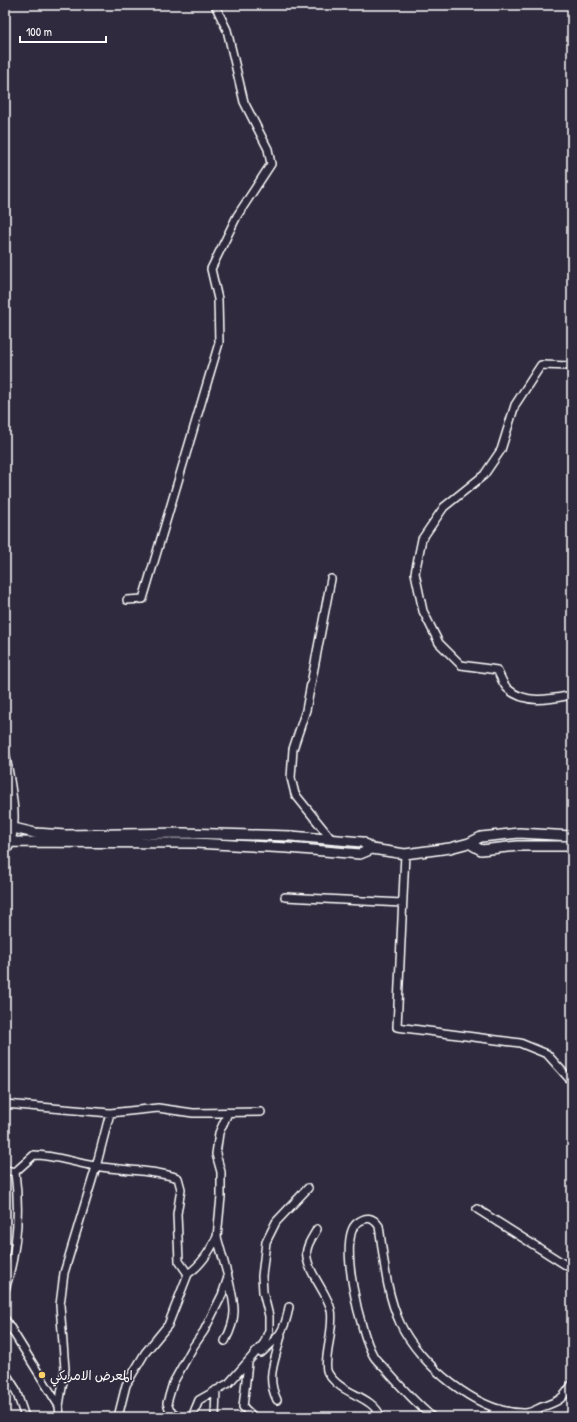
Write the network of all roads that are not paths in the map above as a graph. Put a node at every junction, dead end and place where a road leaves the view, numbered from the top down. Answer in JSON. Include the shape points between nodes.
{"nodes":[{"id":1,"x":215,"y":5,"type":"edge"},
{"id":2,"x":572,"y":366,"type":"edge"},
{"id":3,"x":331,"y":579,"type":"dead end"},
{"id":4,"x":127,"y":600,"type":"dead end"},
{"id":5,"x":572,"y":695,"type":"edge"},
{"id":6,"x":5,"y":756,"type":"edge"},
{"id":7,"x":9,"y":828,"type":"edge"},
{"id":8,"x":572,"y":836,"type":"edge"},
{"id":9,"x":332,"y":840,"type":"junction"},
{"id":10,"x":8,"y":842,"type":"edge"},
{"id":11,"x":469,"y":843,"type":"junction"},
{"id":12,"x":572,"y":846,"type":"edge"},
{"id":13,"x":372,"y":849,"type":"junction"},
{"id":14,"x":5,"y":852,"type":"edge"},
{"id":15,"x":405,"y":854,"type":"junction"},
{"id":16,"x":285,"y":897,"type":"dead end"},
{"id":17,"x":402,"y":903,"type":"junction"},
{"id":18,"x":572,"y":1082,"type":"edge"},
{"id":19,"x":5,"y":1104,"type":"edge"},
{"id":20,"x":261,"y":1112,"type":"dead end"},
{"id":21,"x":110,"y":1113,"type":"junction"},
{"id":22,"x":228,"y":1113,"type":"junction"},
{"id":23,"x":96,"y":1167,"type":"junction"},
{"id":24,"x":5,"y":1170,"type":"edge"},
{"id":25,"x":15,"y":1172,"type":"junction"},
{"id":26,"x":308,"y":1188,"type":"dead end"},
{"id":27,"x":477,"y":1209,"type":"dead end"},
{"id":28,"x":316,"y":1230,"type":"dead end"},
{"id":29,"x":217,"y":1237,"type":"junction"},
{"id":30,"x":572,"y":1269,"type":"edge"},
{"id":31,"x":188,"y":1274,"type":"junction"},
{"id":32,"x":228,"y":1277,"type":"junction"},
{"id":33,"x":5,"y":1290,"type":"edge"},
{"id":34,"x":289,"y":1307,"type":"dead end"},
{"id":35,"x":5,"y":1319,"type":"edge"},
{"id":36,"x":281,"y":1335,"type":"junction"},
{"id":37,"x":225,"y":1340,"type":"dead end"},
{"id":38,"x":248,"y":1363,"type":"junction"},
{"id":39,"x":5,"y":1372,"type":"edge"},
{"id":40,"x":572,"y":1384,"type":"edge"},
{"id":41,"x":216,"y":1390,"type":"junction"},
{"id":42,"x":277,"y":1400,"type":"dead end"},
{"id":43,"x":58,"y":1406,"type":"junction"},
{"id":44,"x":499,"y":1409,"type":"junction"},
{"id":45,"x":25,"y":1417,"type":"edge"},
{"id":46,"x":60,"y":1417,"type":"edge"},
{"id":47,"x":118,"y":1417,"type":"edge"},
{"id":48,"x":180,"y":1417,"type":"edge"},
{"id":49,"x":192,"y":1417,"type":"edge"},
{"id":50,"x":215,"y":1417,"type":"edge"},
{"id":51,"x":254,"y":1417,"type":"edge"},
{"id":52,"x":381,"y":1417,"type":"edge"},
{"id":53,"x":432,"y":1417,"type":"edge"},
{"id":54,"x":489,"y":1417,"type":"edge"}],
"edges":[{"from":1,"to":4,"type":"street","via":[[227,30],[244,102],[268,149],[271,164],[237,216],[211,269],[218,299],[219,343],[143,599]]},
{"from":2,"to":5,"type":"street","via":[[541,365],[515,405],[501,450],[484,475],[444,507],[422,538],[414,573],[423,611],[439,643],[461,665],[497,670],[508,689],[528,699]]},
{"from":3,"to":9,"type":"street","via":[[306,710],[293,749],[290,778],[295,794]]},
{"from":6,"to":7,"type":"street"},
{"from":7,"to":9,"type":"street","via":[[66,835],[182,833],[291,836]]},
{"from":7,"to":10,"type":"street"},
{"from":8,"to":11,"type":"street","via":[[518,833],[482,837]]},
{"from":9,"to":13,"type":"street","via":[[362,842]]},
{"from":10,"to":13,"type":"street","via":[[195,843],[360,854]]},
{"from":10,"to":14,"type":"street"},
{"from":11,"to":12,"type":"street","via":[[481,850],[518,846]]},
{"from":11,"to":15,"type":"street","via":[[432,852]]},
{"from":13,"to":15,"type":"street"},
{"from":15,"to":17,"type":"street"},
{"from":16,"to":17,"type":"street"},
{"from":17,"to":18,"type":"street","via":[[397,1027],[520,1043],[547,1054]]},
{"from":19,"to":21,"type":"street"},
{"from":20,"to":22,"type":"street"},
{"from":21,"to":22,"type":"street","via":[[158,1108],[193,1113]]},
{"from":21,"to":23,"type":"street"},
{"from":22,"to":29,"type":"street","via":[[219,1133],[216,1154],[221,1172]]},
{"from":23,"to":25,"type":"street","via":[[51,1155],[34,1155]]},
{"from":23,"to":31,"type":"street","via":[[160,1172],[178,1178],[181,1189],[177,1214],[179,1261]]},
{"from":23,"to":43,"type":"street","via":[[64,1273],[60,1305],[65,1369]]},
{"from":24,"to":25,"type":"street"},
{"from":25,"to":33,"type":"street","via":[[19,1199],[16,1238]]},
{"from":26,"to":38,"type":"street","via":[[276,1222],[266,1242],[262,1276],[269,1330],[264,1343]]},
{"from":27,"to":30,"type":"street"},
{"from":28,"to":52,"type":"street","via":[[307,1246],[306,1254],[307,1264],[331,1310],[332,1331],[325,1364],[327,1372],[339,1387],[370,1403]]},
{"from":29,"to":31,"type":"street","via":[[198,1267]]},
{"from":29,"to":32,"type":"street"},
{"from":31,"to":47,"type":"street","via":[[168,1325],[145,1353],[126,1385]]},
{"from":32,"to":37,"type":"street","via":[[235,1301],[235,1315]]},
{"from":32,"to":48,"type":"street","via":[[204,1331],[173,1383],[167,1403],[170,1411]]},
{"from":34,"to":36,"type":"street","via":[[286,1325]]},
{"from":35,"to":43,"type":"street"},
{"from":36,"to":38,"type":"street"},
{"from":36,"to":42,"type":"street","via":[[271,1380],[272,1391]]},
{"from":38,"to":41,"type":"street","via":[[229,1383]]},
{"from":38,"to":51,"type":"street","via":[[243,1407]]},
{"from":39,"to":45,"type":"street","via":[[15,1388]]},
{"from":40,"to":44,"type":"street","via":[[564,1397],[526,1413]]},
{"from":41,"to":49,"type":"street","via":[[199,1400]]},
{"from":41,"to":50,"type":"street"},
{"from":43,"to":46,"type":"street"},
{"from":44,"to":53,"type":"street","via":[[458,1389],[425,1360],[400,1324],[388,1292],[379,1226],[375,1220],[362,1219],[354,1225],[350,1234],[351,1279],[360,1325],[373,1355]]},
{"from":44,"to":54,"type":"street"}]}
